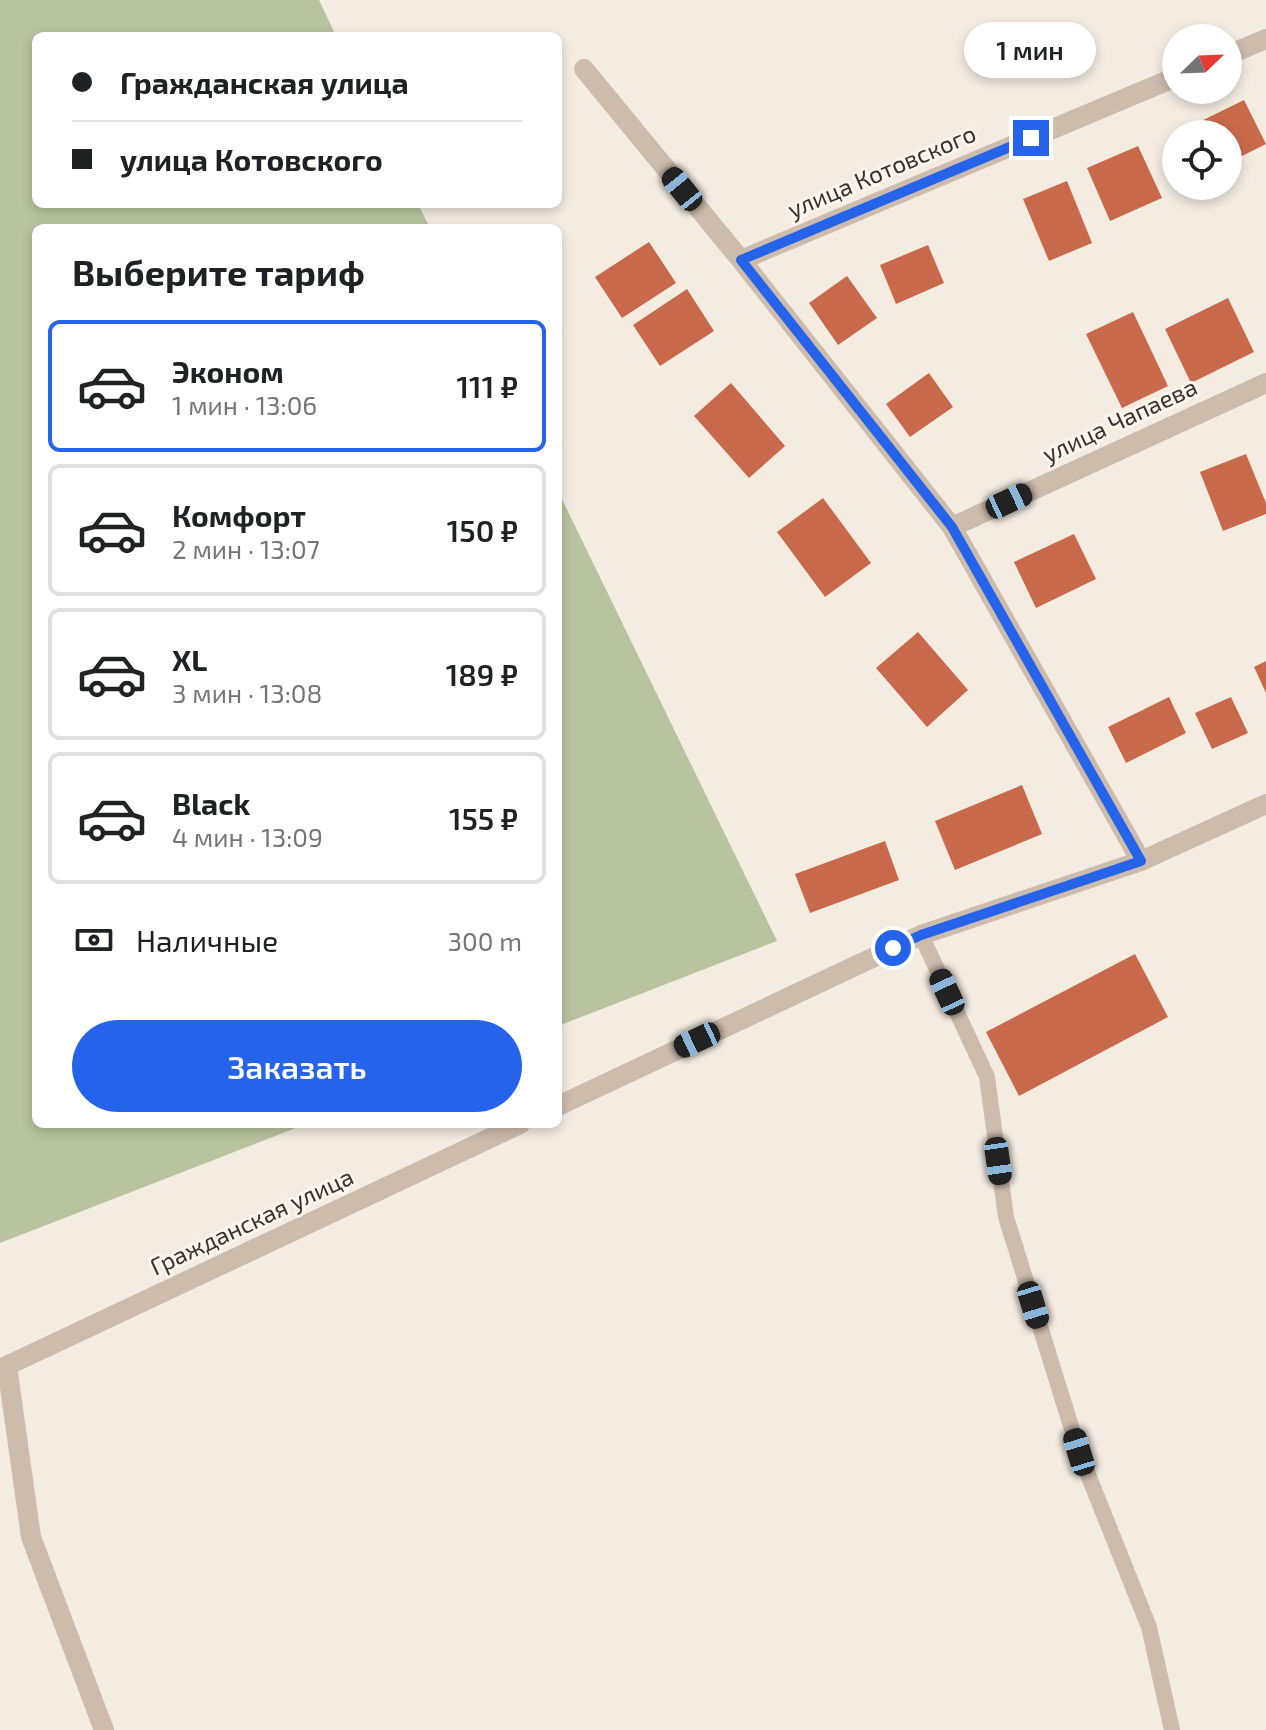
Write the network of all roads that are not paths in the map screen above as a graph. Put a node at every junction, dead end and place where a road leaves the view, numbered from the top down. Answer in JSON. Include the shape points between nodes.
{"nodes":[{"id":1,"x":1266,"y":39,"type":"edge"},
{"id":2,"x":1242,"y":49,"type":"edge"},
{"id":3,"x":584,"y":69,"type":"dead end"},
{"id":4,"x":1162,"y":83,"type":"edge"},
{"id":5,"x":741,"y":260,"type":"junction"},
{"id":6,"x":1266,"y":383,"type":"edge"},
{"id":7,"x":952,"y":527,"type":"junction"},
{"id":8,"x":1266,"y":804,"type":"edge"},
{"id":9,"x":1141,"y":861,"type":"junction"},
{"id":10,"x":921,"y":935,"type":"junction"},
{"id":11,"x":562,"y":1104,"type":"edge"},
{"id":12,"x":512,"y":1128,"type":"edge"},
{"id":13,"x":3,"y":1368,"type":"edge"},
{"id":14,"x":99,"y":1726,"type":"edge"},
{"id":15,"x":1172,"y":1730,"type":"edge"}],
"edges":[{"from":1,"to":2,"type":"street"},
{"from":3,"to":5,"type":"street"},
{"from":4,"to":5,"type":"street","name":"улица Котовского"},
{"from":5,"to":7,"type":"street"},
{"from":6,"to":7,"type":"street","name":"улица Чапаева"},
{"from":7,"to":9,"type":"street"},
{"from":8,"to":9,"type":"street"},
{"from":9,"to":10,"type":"street"},
{"from":10,"to":11,"type":"street"},
{"from":10,"to":15,"type":"lane","via":[[987,1077],[1006,1217],[1079,1452],[1149,1627]]},
{"from":12,"to":13,"type":"street","name":"Гражданская улица"},
{"from":13,"to":14,"type":"street","name":"Гражданская улица","via":[[31,1537]]}]}
